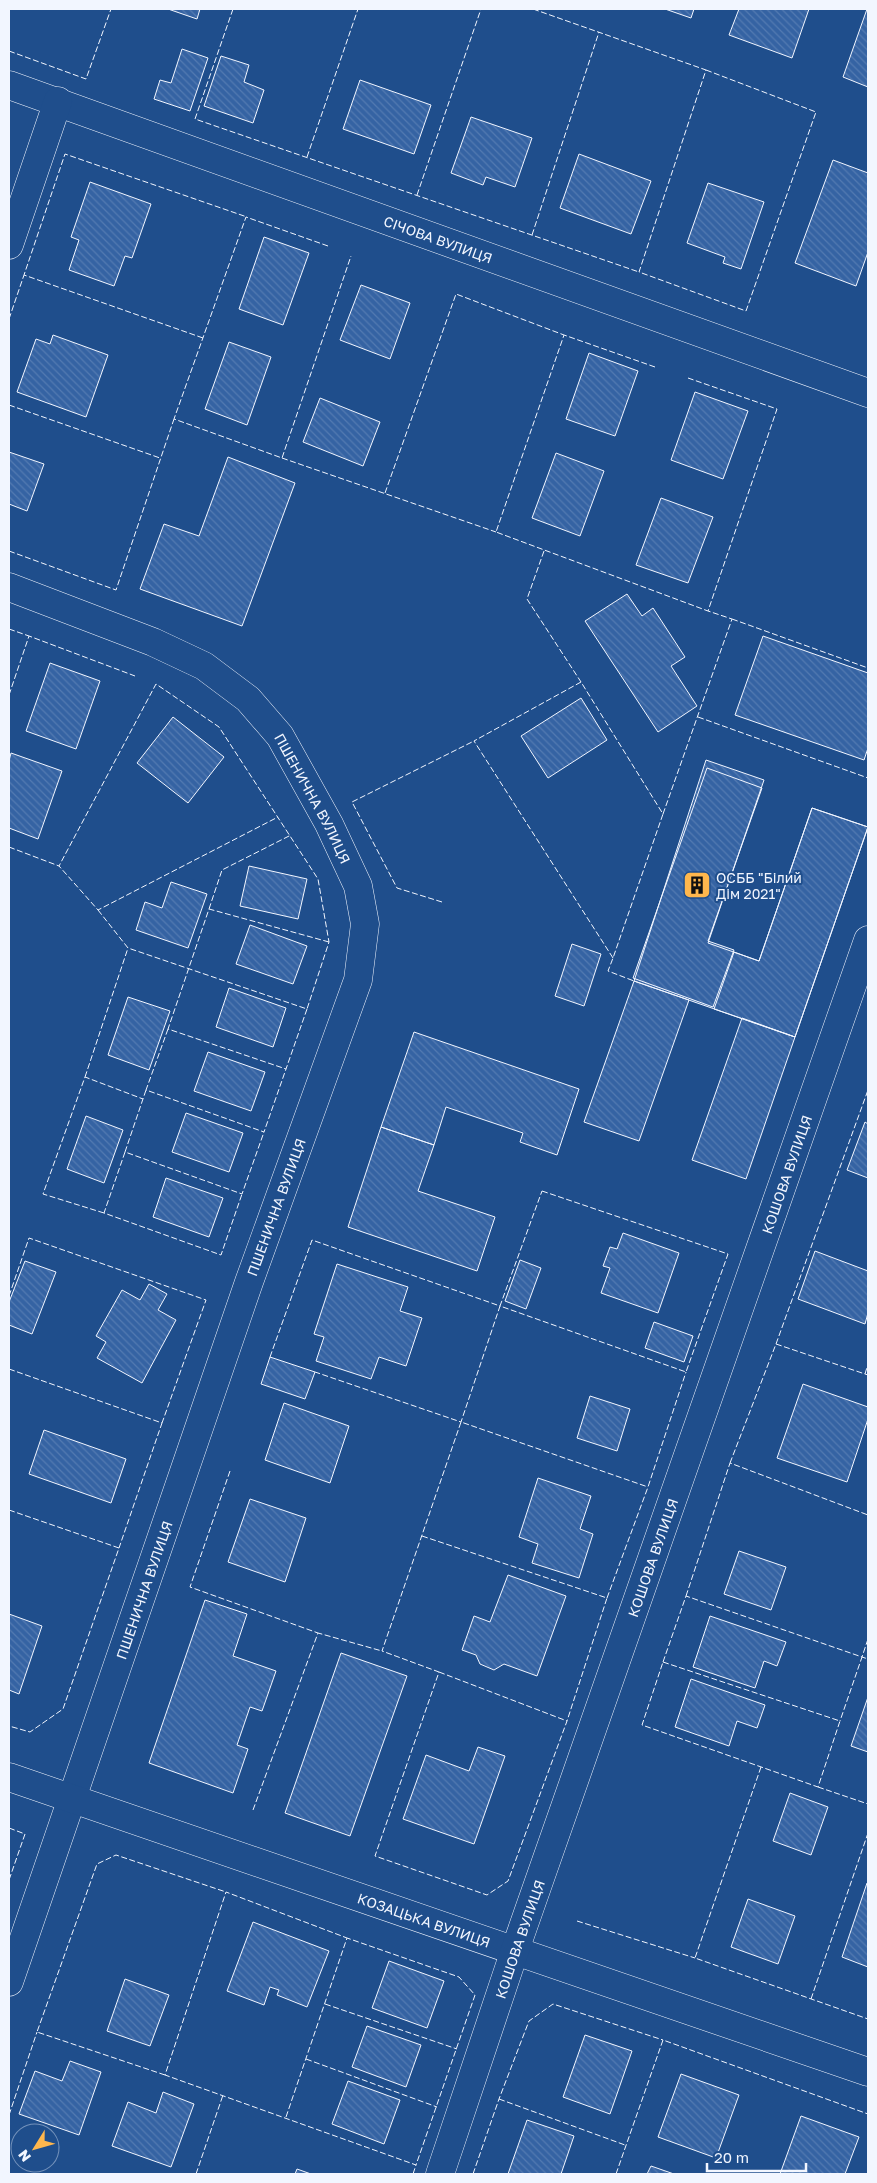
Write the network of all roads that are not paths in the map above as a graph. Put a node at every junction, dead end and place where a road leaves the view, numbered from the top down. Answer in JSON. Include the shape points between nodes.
{"nodes":[{"id":1,"x":9,"y":85,"type":"edge"},
{"id":2,"x":58,"y":101,"type":"junction"},
{"id":3,"x":9,"y":246,"type":"edge"},
{"id":4,"x":868,"y":393,"type":"edge"},
{"id":5,"x":9,"y":587,"type":"edge"},
{"id":6,"x":868,"y":940,"type":"edge"},
{"id":7,"x":9,"y":1777,"type":"edge"},
{"id":8,"x":72,"y":1799,"type":"junction"},
{"id":9,"x":515,"y":1950,"type":"junction"},
{"id":10,"x":9,"y":1982,"type":"edge"},
{"id":11,"x":868,"y":2072,"type":"edge"},
{"id":12,"x":440,"y":2174,"type":"edge"}],
"edges":[{"from":1,"to":2,"type":"street","name":"СІЧОВА ВУЛИЦЯ"},
{"from":2,"to":3,"type":"street"},
{"from":2,"to":4,"type":"street","name":"СІЧОВА ВУЛИЦЯ"},
{"from":5,"to":8,"type":"street","name":"ПШЕНИЧНА ВУЛИЦЯ","via":[[153,642],[204,666],[248,699],[280,736],[330,824],[358,886],[365,924],[358,980],[249,1282]]},
{"from":6,"to":9,"type":"street","name":"КОШОВА ВУЛИЦЯ"},
{"from":7,"to":8,"type":"street","name":"КОЗАЦЬКА ВУЛИЦЯ"},
{"from":8,"to":9,"type":"street","name":"КОЗАЦЬКА ВУЛИЦЯ"},
{"from":8,"to":10,"type":"street","name":"ПШЕНИЧНА ВУЛИЦЯ"},
{"from":9,"to":11,"type":"street","name":"КОЗАЦЬКА ВУЛИЦЯ"},
{"from":9,"to":12,"type":"street","name":"КОШОВА ВУЛИЦЯ"}]}
